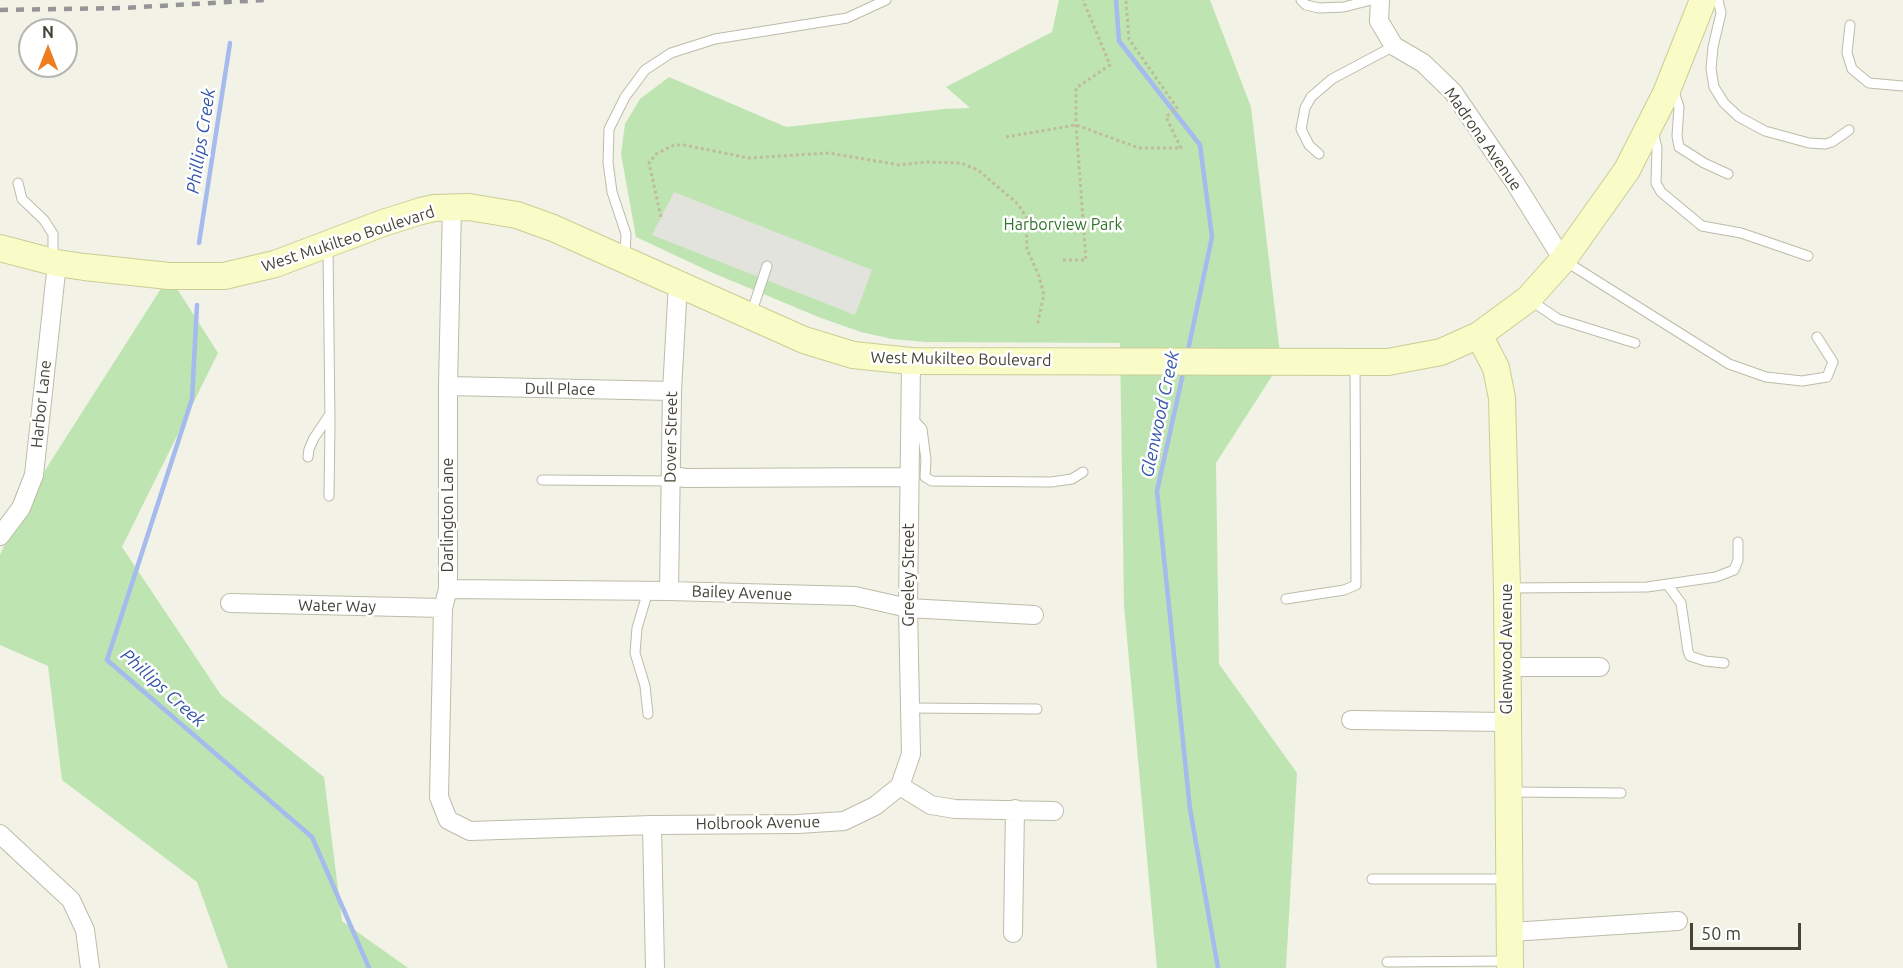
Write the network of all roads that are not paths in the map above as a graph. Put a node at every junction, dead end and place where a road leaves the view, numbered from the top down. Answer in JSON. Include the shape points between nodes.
{"nodes":[{"id":1,"x":886,"y":0,"type":"edge"},
{"id":2,"x":1301,"y":0,"type":"edge"},
{"id":3,"x":1371,"y":0,"type":"edge"},
{"id":4,"x":1380,"y":0,"type":"edge"},
{"id":5,"x":1703,"y":0,"type":"edge"},
{"id":6,"x":1718,"y":0,"type":"edge"},
{"id":7,"x":1850,"y":25,"type":"dead end"},
{"id":8,"x":1394,"y":46,"type":"junction"},
{"id":9,"x":1670,"y":83,"type":"junction"},
{"id":10,"x":1903,"y":86,"type":"edge"},
{"id":11,"x":1651,"y":123,"type":"junction"},
{"id":12,"x":1849,"y":130,"type":"dead end"},
{"id":13,"x":1319,"y":154,"type":"dead end"},
{"id":14,"x":1728,"y":174,"type":"dead end"},
{"id":15,"x":18,"y":183,"type":"dead end"},
{"id":16,"x":452,"y":207,"type":"junction"},
{"id":17,"x":328,"y":245,"type":"junction"},
{"id":18,"x":0,"y":248,"type":"edge"},
{"id":19,"x":1808,"y":256,"type":"dead end"},
{"id":20,"x":625,"y":259,"type":"junction"},
{"id":21,"x":1563,"y":260,"type":"junction"},
{"id":22,"x":55,"y":262,"type":"junction"},
{"id":23,"x":767,"y":266,"type":"dead end"},
{"id":24,"x":678,"y":283,"type":"junction"},
{"id":25,"x":1528,"y":298,"type":"junction"},
{"id":26,"x":750,"y":316,"type":"junction"},
{"id":27,"x":1479,"y":335,"type":"junction"},
{"id":28,"x":1817,"y":337,"type":"dead end"},
{"id":29,"x":1635,"y":344,"type":"dead end"},
{"id":30,"x":911,"y":361,"type":"junction"},
{"id":31,"x":1355,"y":362,"type":"junction"},
{"id":32,"x":448,"y":386,"type":"junction"},
{"id":33,"x":672,"y":391,"type":"junction"},
{"id":34,"x":330,"y":414,"type":"junction"},
{"id":35,"x":910,"y":417,"type":"junction"},
{"id":36,"x":308,"y":457,"type":"dead end"},
{"id":37,"x":1083,"y":472,"type":"dead end"},
{"id":38,"x":909,"y":477,"type":"junction"},
{"id":39,"x":671,"y":479,"type":"junction"},
{"id":40,"x":542,"y":480,"type":"dead end"},
{"id":41,"x":328,"y":496,"type":"dead end"},
{"id":42,"x":0,"y":536,"type":"edge"},
{"id":43,"x":1738,"y":543,"type":"dead end"},
{"id":44,"x":1667,"y":584,"type":"junction"},
{"id":45,"x":1507,"y":588,"type":"junction"},
{"id":46,"x":448,"y":589,"type":"junction"},
{"id":47,"x":648,"y":591,"type":"junction"},
{"id":48,"x":669,"y":591,"type":"junction"},
{"id":49,"x":1286,"y":599,"type":"dead end"},
{"id":50,"x":230,"y":603,"type":"dead end"},
{"id":51,"x":443,"y":608,"type":"junction"},
{"id":52,"x":908,"y":608,"type":"junction"},
{"id":53,"x":1034,"y":615,"type":"dead end"},
{"id":54,"x":1724,"y":663,"type":"dead end"},
{"id":55,"x":1506,"y":667,"type":"junction"},
{"id":56,"x":1600,"y":667,"type":"dead end"},
{"id":57,"x":910,"y":708,"type":"junction"},
{"id":58,"x":1037,"y":709,"type":"dead end"},
{"id":59,"x":648,"y":714,"type":"dead end"},
{"id":60,"x":1351,"y":720,"type":"dead end"},
{"id":61,"x":1507,"y":722,"type":"junction"},
{"id":62,"x":900,"y":786,"type":"junction"},
{"id":63,"x":1508,"y":792,"type":"junction"},
{"id":64,"x":1621,"y":793,"type":"dead end"},
{"id":65,"x":1015,"y":809,"type":"junction"},
{"id":66,"x":1054,"y":811,"type":"dead end"},
{"id":67,"x":448,"y":820,"type":"joint"},
{"id":68,"x":652,"y":825,"type":"junction"},
{"id":69,"x":0,"y":834,"type":"edge"},
{"id":70,"x":1372,"y":879,"type":"dead end"},
{"id":71,"x":1510,"y":879,"type":"junction"},
{"id":72,"x":1678,"y":921,"type":"dead end"},
{"id":73,"x":1511,"y":932,"type":"junction"},
{"id":74,"x":1013,"y":933,"type":"dead end"},
{"id":75,"x":1387,"y":962,"type":"dead end"},
{"id":76,"x":1510,"y":965,"type":"edge"},
{"id":77,"x":90,"y":968,"type":"edge"},
{"id":78,"x":655,"y":968,"type":"edge"}],
"edges":[{"from":1,"to":20,"type":"lane","via":[[847,18],[715,39],[671,53],[645,70],[625,97],[609,129],[608,162],[612,192],[626,234]]},
{"from":2,"to":3,"type":"lane","via":[[1319,8]]},
{"from":4,"to":8,"type":"street","name":"Madrona Avenue","via":[[1379,21]]},
{"from":5,"to":9,"type":"main road","name":"West Mukilteo Boulevard"},
{"from":6,"to":12,"type":"lane","via":[[1720,22],[1711,69],[1714,87],[1724,103],[1739,117],[1765,131],[1809,143],[1825,144]]},
{"from":7,"to":10,"type":"lane","via":[[1846,53],[1852,69],[1869,82]]},
{"from":8,"to":13,"type":"lane","via":[[1332,79],[1311,97],[1301,129]]},
{"from":8,"to":21,"type":"street","name":"Madrona Avenue","via":[[1423,63],[1453,92]]},
{"from":9,"to":11,"type":"main road","name":"West Mukilteo Boulevard"},
{"from":9,"to":14,"type":"lane","via":[[1679,107],[1679,147]]},
{"from":11,"to":19,"type":"lane","via":[[1660,192],[1702,226],[1741,233]]},
{"from":11,"to":21,"type":"main road","name":"West Mukilteo Boulevard","via":[[1627,170]]},
{"from":15,"to":22,"type":"lane","via":[[22,199],[53,234]]},
{"from":16,"to":17,"type":"main road","name":"West Mukilteo Boulevard","via":[[421,211]]},
{"from":16,"to":20,"type":"main road","name":"West Mukilteo Boulevard","via":[[517,215]]},
{"from":16,"to":32,"type":"street","name":"Darlington Lane"},
{"from":17,"to":22,"type":"main road","name":"West Mukilteo Boulevard","via":[[275,264],[224,276],[169,276]]},
{"from":17,"to":34,"type":"lane"},
{"from":18,"to":22,"type":"main road","name":"West Mukilteo Boulevard"},
{"from":20,"to":24,"type":"main road","name":"West Mukilteo Boulevard"},
{"from":21,"to":25,"type":"main road","name":"West Mukilteo Boulevard"},
{"from":21,"to":28,"type":"lane","via":[[1729,364],[1766,377],[1802,381],[1827,377],[1833,362]]},
{"from":22,"to":42,"type":"street","name":"Harbor Lane","via":[[34,475],[21,508]]},
{"from":23,"to":26,"type":"lane"},
{"from":24,"to":26,"type":"main road","name":"West Mukilteo Boulevard"},
{"from":24,"to":33,"type":"street","name":"Dover Street"},
{"from":25,"to":27,"type":"main road","name":"West Mukilteo Boulevard"},
{"from":25,"to":29,"type":"lane","via":[[1558,319]]},
{"from":26,"to":30,"type":"main road","name":"West Mukilteo Boulevard","via":[[829,349]]},
{"from":27,"to":31,"type":"main road","name":"West Mukilteo Boulevard","via":[[1441,352],[1388,362]]},
{"from":27,"to":45,"type":"main road","name":"Glenwood Avenue","via":[[1497,368],[1502,398]]},
{"from":30,"to":31,"type":"main road","name":"West Mukilteo Boulevard"},
{"from":30,"to":35,"type":"street","name":"Greeley Street"},
{"from":31,"to":49,"type":"lane","via":[[1356,585]]},
{"from":32,"to":33,"type":"street","name":"Dull Place"},
{"from":32,"to":46,"type":"street","name":"Darlington Lane"},
{"from":33,"to":39,"type":"street","name":"Dover Street"},
{"from":34,"to":36,"type":"lane","via":[[314,438]]},
{"from":34,"to":41,"type":"lane"},
{"from":35,"to":37,"type":"lane","via":[[922,429],[925,477],[932,481],[1051,482],[1072,479]]},
{"from":35,"to":38,"type":"street","name":"Greeley Street"},
{"from":38,"to":39,"type":"street"},
{"from":38,"to":52,"type":"street","name":"Greeley Street"},
{"from":39,"to":40,"type":"lane"},
{"from":39,"to":48,"type":"street","name":"Dover Street"},
{"from":43,"to":44,"type":"lane","via":[[1734,570],[1716,577]]},
{"from":44,"to":45,"type":"lane"},
{"from":44,"to":54,"type":"lane","via":[[1681,603],[1690,656]]},
{"from":45,"to":55,"type":"main road","name":"Glenwood Avenue"},
{"from":46,"to":47,"type":"street","name":"Bailey Avenue"},
{"from":46,"to":51,"type":"street","name":"Darlington Lane"},
{"from":47,"to":48,"type":"street","name":"Bailey Avenue"},
{"from":47,"to":59,"type":"lane","via":[[637,628],[636,653]]},
{"from":48,"to":52,"type":"street","name":"Bailey Avenue","via":[[855,596]]},
{"from":50,"to":51,"type":"street","name":"Water Way"},
{"from":51,"to":67,"type":"street","name":"Darlington Lane","via":[[439,797]]},
{"from":52,"to":53,"type":"street","name":"Bailey Avenue"},
{"from":52,"to":57,"type":"street","name":"Greeley Street"},
{"from":55,"to":56,"type":"street"},
{"from":55,"to":61,"type":"main road","name":"Glenwood Avenue"},
{"from":57,"to":58,"type":"lane"},
{"from":57,"to":62,"type":"street","name":"Greeley Street","via":[[911,754]]},
{"from":60,"to":61,"type":"street"},
{"from":61,"to":63,"type":"main road","name":"Glenwood Avenue"},
{"from":62,"to":65,"type":"street","via":[[931,805]]},
{"from":62,"to":68,"type":"street","name":"Holbrook Avenue","via":[[874,806],[844,821]]},
{"from":63,"to":64,"type":"lane"},
{"from":63,"to":71,"type":"main road","name":"Glenwood Avenue"},
{"from":65,"to":66,"type":"street"},
{"from":65,"to":74,"type":"street"},
{"from":67,"to":68,"type":"street","name":"Holbrook Avenue","via":[[470,831]]},
{"from":68,"to":78,"type":"street"},
{"from":69,"to":77,"type":"street","via":[[71,900],[85,930]]},
{"from":70,"to":71,"type":"lane"},
{"from":71,"to":73,"type":"main road","name":"Glenwood Avenue"},
{"from":72,"to":73,"type":"street"},
{"from":73,"to":76,"type":"main road","name":"Glenwood Avenue"},
{"from":75,"to":76,"type":"lane"}]}
